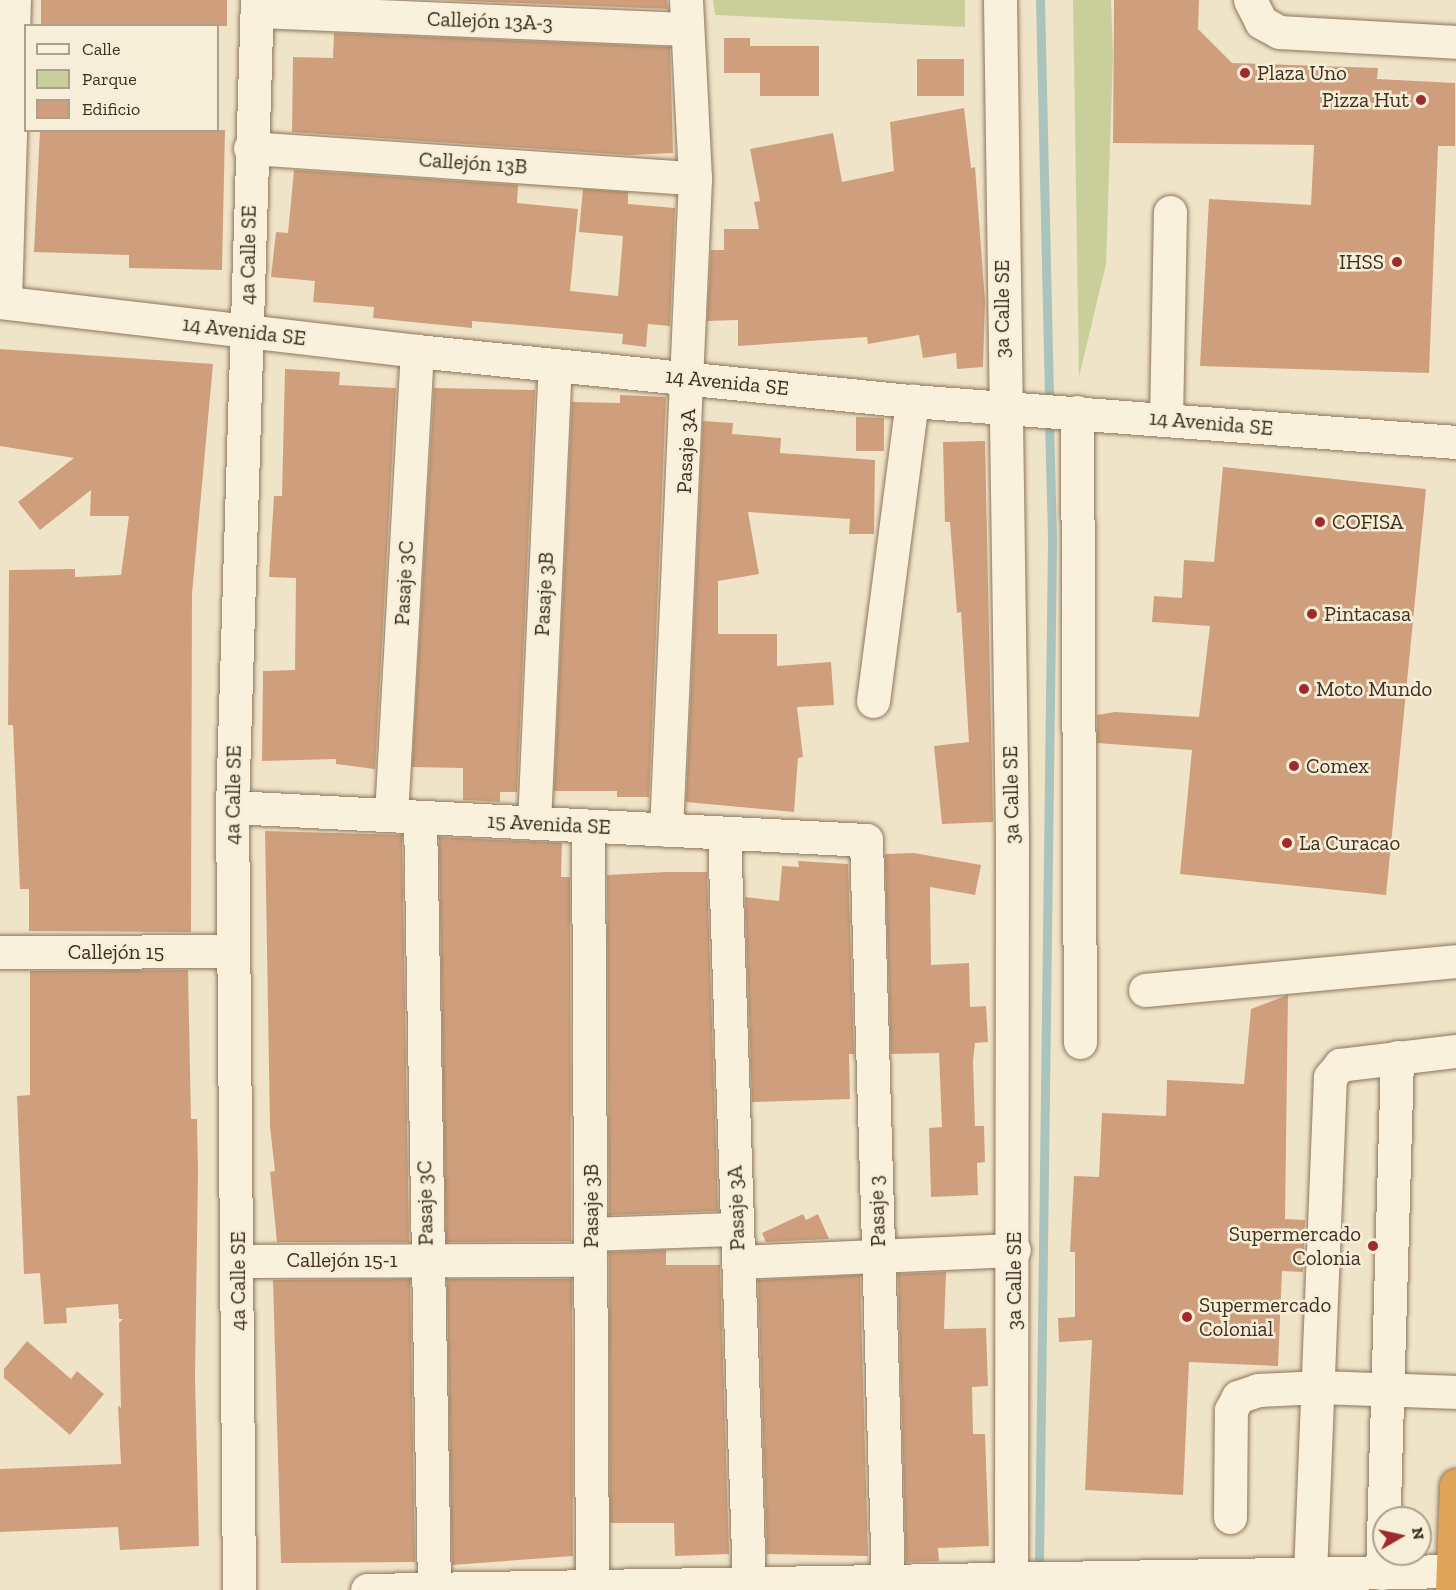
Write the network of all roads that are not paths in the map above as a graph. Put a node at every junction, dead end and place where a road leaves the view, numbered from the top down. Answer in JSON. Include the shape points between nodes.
{"nodes":[{"id":1,"x":14,"y":0,"type":"edge"},
{"id":2,"x":1000,"y":0,"type":"edge"},
{"id":3,"x":1250,"y":0,"type":"edge"},
{"id":4,"x":257,"y":6,"type":"edge"},
{"id":5,"x":686,"y":14,"type":"edge"},
{"id":6,"x":1456,"y":42,"type":"edge"},
{"id":7,"x":250,"y":148,"type":"junction"},
{"id":8,"x":695,"y":178,"type":"junction"},
{"id":9,"x":1170,"y":212,"type":"dead end"},
{"id":10,"x":3,"y":302,"type":"edge"},
{"id":11,"x":246,"y":332,"type":"junction"},
{"id":12,"x":417,"y":351,"type":"junction"},
{"id":13,"x":555,"y":366,"type":"junction"},
{"id":14,"x":689,"y":378,"type":"junction"},
{"id":15,"x":912,"y":401,"type":"junction"},
{"id":16,"x":1003,"y":406,"type":"junction"},
{"id":17,"x":1077,"y":412,"type":"junction"},
{"id":18,"x":1166,"y":420,"type":"junction"},
{"id":19,"x":1456,"y":442,"type":"edge"},
{"id":20,"x":873,"y":701,"type":"dead end"},
{"id":21,"x":232,"y":807,"type":"junction"},
{"id":22,"x":406,"y":816,"type":"junction"},
{"id":23,"x":534,"y":823,"type":"junction"},
{"id":24,"x":588,"y":826,"type":"junction"},
{"id":25,"x":666,"y":830,"type":"junction"},
{"id":26,"x":724,"y":833,"type":"junction"},
{"id":27,"x":866,"y":840,"type":"joint"},
{"id":28,"x":233,"y":951,"type":"junction"},
{"id":29,"x":0,"y":952,"type":"edge"},
{"id":30,"x":1456,"y":961,"type":"edge"},
{"id":31,"x":1146,"y":990,"type":"dead end"},
{"id":32,"x":1080,"y":1042,"type":"dead end"},
{"id":33,"x":1456,"y":1051,"type":"edge"},
{"id":34,"x":1397,"y":1057,"type":"junction"},
{"id":35,"x":737,"y":1229,"type":"junction"},
{"id":36,"x":591,"y":1247,"type":"junction"},
{"id":37,"x":1014,"y":1250,"type":"junction"},
{"id":38,"x":878,"y":1256,"type":"junction"},
{"id":39,"x":238,"y":1260,"type":"junction"},
{"id":40,"x":426,"y":1260,"type":"junction"},
{"id":41,"x":738,"y":1262,"type":"junction"},
{"id":42,"x":1321,"y":1387,"type":"junction"},
{"id":43,"x":1387,"y":1389,"type":"junction"},
{"id":44,"x":1456,"y":1392,"type":"edge"},
{"id":45,"x":1456,"y":1485,"type":"edge"},
{"id":46,"x":1230,"y":1517,"type":"dead end"},
{"id":47,"x":1383,"y":1573,"type":"junction"},
{"id":48,"x":1310,"y":1574,"type":"junction"},
{"id":49,"x":1453,"y":1581,"type":"edge"},
{"id":50,"x":1255,"y":1582,"type":"edge"},
{"id":51,"x":904,"y":1584,"type":"edge"},
{"id":52,"x":1069,"y":1584,"type":"edge"},
{"id":53,"x":1011,"y":1585,"type":"edge"},
{"id":54,"x":592,"y":1586,"type":"junction"},
{"id":55,"x":766,"y":1586,"type":"edge"},
{"id":56,"x":434,"y":1589,"type":"edge"},
{"id":57,"x":239,"y":1590,"type":"edge"},
{"id":58,"x":367,"y":1590,"type":"edge"}],
"edges":[{"from":1,"to":10,"type":"street"},
{"from":2,"to":16,"type":"street","name":"3a Calle SE"},
{"from":3,"to":6,"type":"street","via":[[1261,22],[1280,32]]},
{"from":4,"to":5,"type":"street","name":"Callejón 13A-3"},
{"from":4,"to":7,"type":"street","name":"4a Calle SE"},
{"from":5,"to":8,"type":"street","name":"Pasaje 3A"},
{"from":7,"to":8,"type":"street","name":"Callejón 13B"},
{"from":7,"to":11,"type":"street","name":"4a Calle SE"},
{"from":8,"to":14,"type":"street","name":"Pasaje 3A"},
{"from":9,"to":18,"type":"street"},
{"from":10,"to":11,"type":"street","name":"14 Avenida SE"},
{"from":11,"to":12,"type":"street","name":"14 Avenida SE"},
{"from":11,"to":21,"type":"street","name":"4a Calle SE"},
{"from":12,"to":13,"type":"street","name":"14 Avenida SE"},
{"from":12,"to":22,"type":"street","name":"Pasaje 3C"},
{"from":13,"to":14,"type":"street","name":"14 Avenida SE"},
{"from":13,"to":23,"type":"street","name":"Pasaje 3B"},
{"from":14,"to":15,"type":"street","name":"14 Avenida SE"},
{"from":14,"to":25,"type":"street","name":"Pasaje 3A"},
{"from":15,"to":16,"type":"street","name":"14 Avenida SE"},
{"from":15,"to":20,"type":"street"},
{"from":16,"to":17,"type":"street","name":"14 Avenida SE"},
{"from":16,"to":37,"type":"street","name":"3a Calle SE","via":[[1012,838]]},
{"from":17,"to":18,"type":"street","name":"14 Avenida SE"},
{"from":17,"to":32,"type":"street"},
{"from":18,"to":19,"type":"street","name":"14 Avenida SE"},
{"from":21,"to":22,"type":"street","name":"15 Avenida SE"},
{"from":21,"to":28,"type":"street","name":"4a Calle SE"},
{"from":22,"to":23,"type":"street","name":"15 Avenida SE"},
{"from":22,"to":40,"type":"street","name":"Pasaje 3C"},
{"from":23,"to":24,"type":"street","name":"15 Avenida SE"},
{"from":24,"to":25,"type":"street","name":"15 Avenida SE"},
{"from":24,"to":36,"type":"street","name":"Pasaje 3B"},
{"from":25,"to":26,"type":"street","name":"15 Avenida SE"},
{"from":26,"to":27,"type":"street","name":"15 Avenida SE"},
{"from":26,"to":35,"type":"street","name":"Pasaje 3A"},
{"from":27,"to":38,"type":"street","name":"Pasaje 3"},
{"from":28,"to":29,"type":"street","name":"Callejón 15"},
{"from":28,"to":39,"type":"street","name":"4a Calle SE"},
{"from":30,"to":31,"type":"street"},
{"from":33,"to":34,"type":"street"},
{"from":34,"to":42,"type":"street","via":[[1340,1065],[1330,1077]]},
{"from":34,"to":43,"type":"street"},
{"from":35,"to":36,"type":"street","name":"Callejón 15-1"},
{"from":35,"to":41,"type":"street","name":"Pasaje 3A"},
{"from":36,"to":40,"type":"street","name":"Callejón 15-1"},
{"from":36,"to":54,"type":"street","name":"Pasaje 3B"},
{"from":37,"to":38,"type":"street"},
{"from":37,"to":53,"type":"street","name":"3a Calle SE"},
{"from":38,"to":41,"type":"street"},
{"from":38,"to":51,"type":"street","name":"Pasaje 3"},
{"from":39,"to":40,"type":"street","name":"Callejón 15-1"},
{"from":39,"to":57,"type":"street","name":"4a Calle SE"},
{"from":40,"to":56,"type":"street","name":"Pasaje 3C"},
{"from":41,"to":55,"type":"street","name":"Pasaje 3A"},
{"from":42,"to":43,"type":"street"},
{"from":42,"to":46,"type":"street","via":[[1258,1390],[1238,1397],[1231,1410]]},
{"from":42,"to":48,"type":"street"},
{"from":43,"to":44,"type":"street"},
{"from":43,"to":47,"type":"street"},
{"from":45,"to":49,"type":"highway"},
{"from":47,"to":48,"type":"street"},
{"from":47,"to":49,"type":"street"},
{"from":48,"to":50,"type":"street"},
{"from":50,"to":52,"type":"street"},
{"from":51,"to":53,"type":"street"},
{"from":51,"to":55,"type":"street"},
{"from":52,"to":53,"type":"street"},
{"from":54,"to":55,"type":"street"},
{"from":54,"to":56,"type":"street"},
{"from":56,"to":58,"type":"street"}]}
